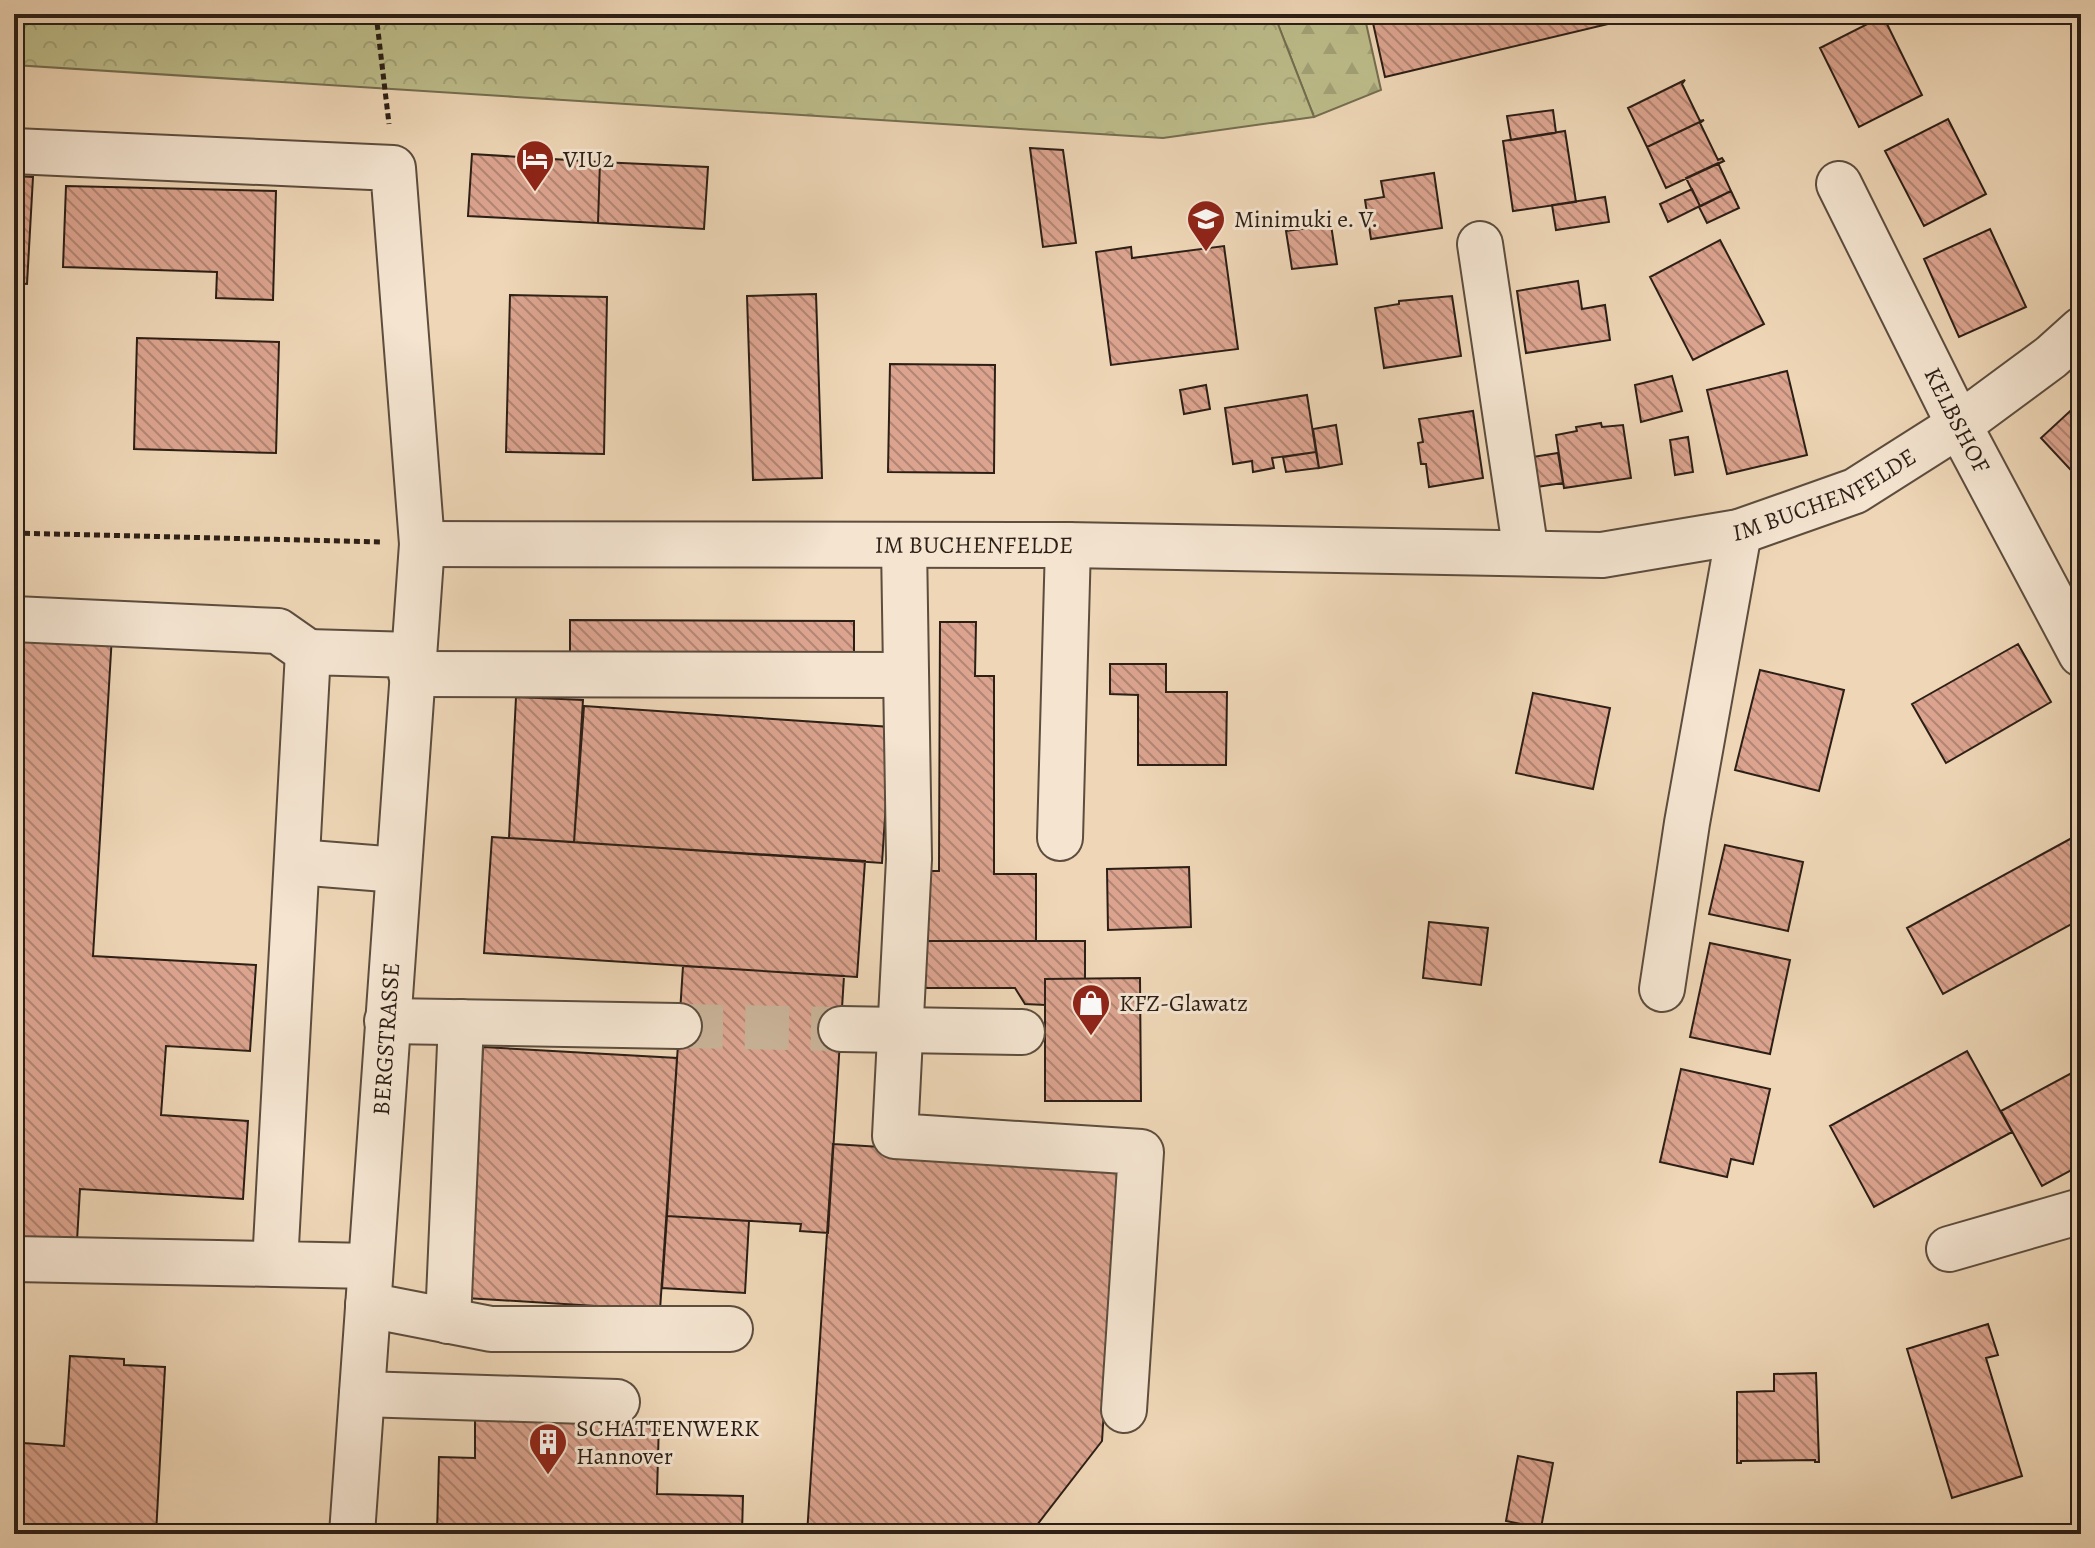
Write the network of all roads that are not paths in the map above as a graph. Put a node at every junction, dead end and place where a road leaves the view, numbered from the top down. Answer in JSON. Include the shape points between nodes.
{"nodes":[{"id":1,"x":14,"y":151,"type":"edge"},
{"id":2,"x":1839,"y":184,"type":"dead end"},
{"id":3,"x":1480,"y":244,"type":"dead end"},
{"id":4,"x":2081,"y":330,"type":"edge"},
{"id":5,"x":1959,"y":425,"type":"junction"},
{"id":6,"x":1739,"y":532,"type":"junction"},
{"id":7,"x":422,"y":544,"type":"junction"},
{"id":8,"x":904,"y":545,"type":"junction"},
{"id":9,"x":1068,"y":545,"type":"junction"},
{"id":10,"x":1526,"y":553,"type":"junction"},
{"id":11,"x":14,"y":619,"type":"edge"},
{"id":12,"x":308,"y":652,"type":"junction"},
{"id":13,"x":2081,"y":654,"type":"edge"},
{"id":14,"x":412,"y":664,"type":"junction"},
{"id":15,"x":906,"y":675,"type":"junction"},
{"id":16,"x":1060,"y":838,"type":"dead end"},
{"id":17,"x":297,"y":862,"type":"junction"},
{"id":18,"x":398,"y":870,"type":"junction"},
{"id":19,"x":1662,"y":989,"type":"dead end"},
{"id":20,"x":387,"y":1021,"type":"junction"},
{"id":21,"x":461,"y":1022,"type":"junction"},
{"id":22,"x":679,"y":1026,"type":"tunnel mouth"},
{"id":23,"x":841,"y":1029,"type":"tunnel mouth"},
{"id":24,"x":901,"y":1030,"type":"junction"},
{"id":25,"x":1022,"y":1032,"type":"dead end"},
{"id":26,"x":2081,"y":1211,"type":"edge"},
{"id":27,"x":1949,"y":1249,"type":"dead end"},
{"id":28,"x":14,"y":1259,"type":"edge"},
{"id":29,"x":275,"y":1264,"type":"junction"},
{"id":30,"x":369,"y":1286,"type":"junction"},
{"id":31,"x":448,"y":1321,"type":"junction"},
{"id":32,"x":730,"y":1329,"type":"dead end"},
{"id":33,"x":362,"y":1394,"type":"junction"},
{"id":34,"x":617,"y":1402,"type":"dead end"},
{"id":35,"x":1124,"y":1410,"type":"dead end"},
{"id":36,"x":352,"y":1534,"type":"edge"}],
"edges":[{"from":1,"to":7,"type":"street","name":"BERGSTRASSE","via":[[393,168]]},
{"from":2,"to":5,"type":"street","name":"KELBSHOF"},
{"from":3,"to":10,"type":"street"},
{"from":4,"to":5,"type":"street","name":"IM BUCHENFELDE"},
{"from":5,"to":6,"type":"street","name":"IM BUCHENFELDE","via":[[1855,491]]},
{"from":5,"to":13,"type":"street","name":"KELBSHOF"},
{"from":6,"to":10,"type":"street","name":"IM BUCHENFELDE","via":[[1602,555]]},
{"from":6,"to":19,"type":"street"},
{"from":7,"to":8,"type":"street","name":"IM BUCHENFELDE"},
{"from":7,"to":14,"type":"street","name":"BERGSTRASSE"},
{"from":8,"to":9,"type":"street","name":"IM BUCHENFELDE"},
{"from":8,"to":15,"type":"street"},
{"from":9,"to":10,"type":"street","name":"IM BUCHENFELDE"},
{"from":9,"to":16,"type":"street"},
{"from":11,"to":12,"type":"street","via":[[278,631]]},
{"from":12,"to":14,"type":"street"},
{"from":12,"to":17,"type":"street"},
{"from":14,"to":15,"type":"street"},
{"from":14,"to":18,"type":"street","name":"BERGSTRASSE"},
{"from":15,"to":24,"type":"street","via":[[909,859]]},
{"from":17,"to":18,"type":"street"},
{"from":17,"to":29,"type":"street"},
{"from":18,"to":20,"type":"street","name":"BERGSTRASSE"},
{"from":20,"to":21,"type":"street"},
{"from":20,"to":30,"type":"street","name":"BERGSTRASSE"},
{"from":21,"to":22,"type":"street"},
{"from":21,"to":31,"type":"street"},
{"from":23,"to":24,"type":"street"},
{"from":24,"to":25,"type":"street"},
{"from":24,"to":35,"type":"street","via":[[895,1136],[1141,1152]]},
{"from":26,"to":27,"type":"street"},
{"from":28,"to":29,"type":"street"},
{"from":29,"to":30,"type":"street"},
{"from":30,"to":31,"type":"street"},
{"from":30,"to":33,"type":"street","name":"BERGSTRASSE"},
{"from":31,"to":32,"type":"street","via":[[491,1329]]},
{"from":33,"to":34,"type":"street"},
{"from":33,"to":36,"type":"street","name":"BERGSTRASSE"}]}
